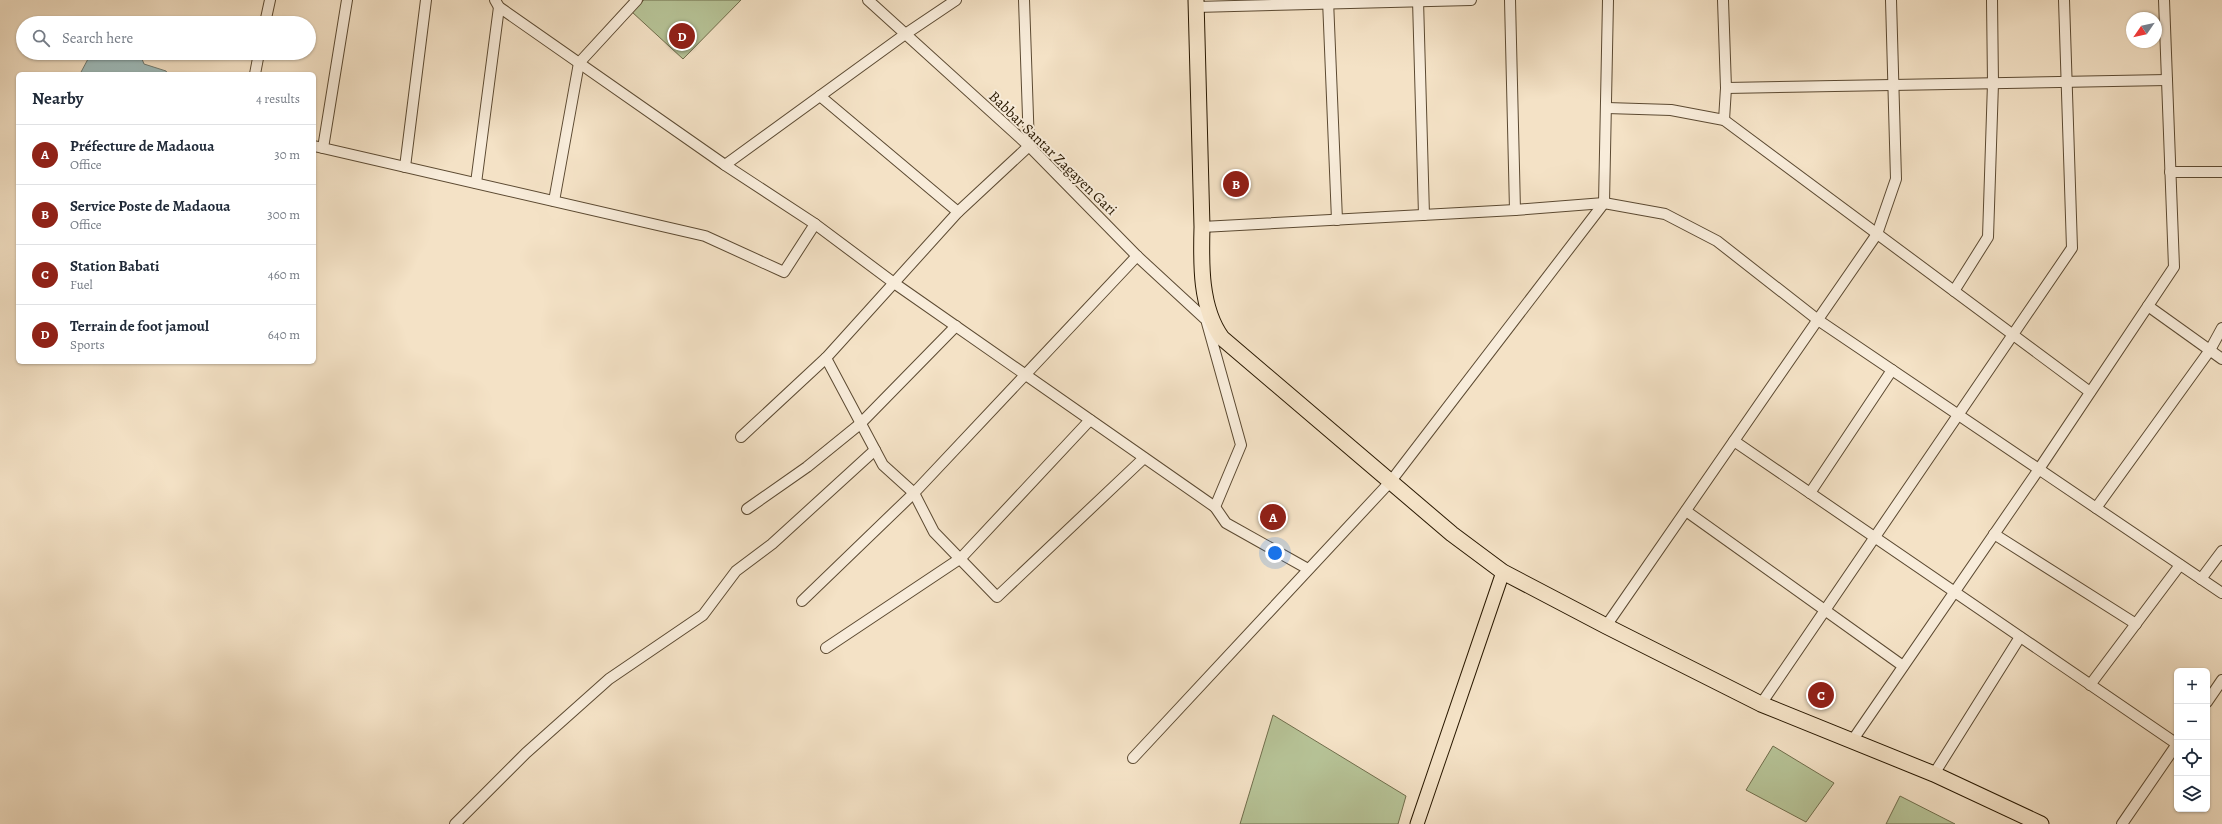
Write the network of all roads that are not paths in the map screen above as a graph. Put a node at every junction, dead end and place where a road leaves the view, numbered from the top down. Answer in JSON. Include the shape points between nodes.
{"nodes":[{"id":1,"x":270,"y":0,"type":"edge"},
{"id":2,"x":347,"y":0,"type":"edge"},
{"id":3,"x":426,"y":0,"type":"edge"},
{"id":4,"x":637,"y":0,"type":"edge"},
{"id":5,"x":868,"y":0,"type":"edge"},
{"id":6,"x":956,"y":0,"type":"edge"},
{"id":7,"x":1024,"y":0,"type":"edge"},
{"id":8,"x":1472,"y":0,"type":"edge"},
{"id":9,"x":1510,"y":0,"type":"edge"},
{"id":10,"x":1608,"y":0,"type":"edge"},
{"id":11,"x":1723,"y":0,"type":"edge"},
{"id":12,"x":1891,"y":0,"type":"edge"},
{"id":13,"x":1992,"y":0,"type":"edge"},
{"id":14,"x":2064,"y":0,"type":"edge"},
{"id":15,"x":2164,"y":0,"type":"edge"},
{"id":16,"x":1418,"y":1,"type":"edge"},
{"id":17,"x":1328,"y":2,"type":"edge"},
{"id":18,"x":497,"y":3,"type":"edge"},
{"id":19,"x":1196,"y":3,"type":"edge"},
{"id":20,"x":267,"y":16,"type":"edge"},
{"id":21,"x":904,"y":35,"type":"junction"},
{"id":22,"x":258,"y":60,"type":"edge"},
{"id":23,"x":579,"y":63,"type":"junction"},
{"id":24,"x":255,"y":72,"type":"edge"},
{"id":25,"x":2167,"y":80,"type":"junction"},
{"id":26,"x":2066,"y":82,"type":"junction"},
{"id":27,"x":1993,"y":83,"type":"junction"},
{"id":28,"x":1893,"y":85,"type":"junction"},
{"id":29,"x":1726,"y":88,"type":"junction"},
{"id":30,"x":820,"y":96,"type":"junction"},
{"id":31,"x":1607,"y":108,"type":"junction"},
{"id":32,"x":1724,"y":120,"type":"junction"},
{"id":33,"x":1030,"y":146,"type":"junction"},
{"id":34,"x":319,"y":147,"type":"edge"},
{"id":35,"x":725,"y":165,"type":"junction"},
{"id":36,"x":405,"y":167,"type":"junction"},
{"id":37,"x":2170,"y":172,"type":"junction"},
{"id":38,"x":2222,"y":172,"type":"edge"},
{"id":39,"x":476,"y":183,"type":"junction"},
{"id":40,"x":554,"y":201,"type":"junction"},
{"id":41,"x":1604,"y":203,"type":"junction"},
{"id":42,"x":1515,"y":210,"type":"junction"},
{"id":43,"x":958,"y":212,"type":"junction"},
{"id":44,"x":1424,"y":215,"type":"junction"},
{"id":45,"x":1337,"y":220,"type":"junction"},
{"id":46,"x":815,"y":224,"type":"junction"},
{"id":47,"x":1202,"y":228,"type":"junction"},
{"id":48,"x":1877,"y":234,"type":"junction"},
{"id":49,"x":1137,"y":256,"type":"junction"},
{"id":50,"x":894,"y":283,"type":"junction"},
{"id":51,"x":1954,"y":291,"type":"junction"},
{"id":52,"x":2148,"y":306,"type":"junction"},
{"id":53,"x":1818,"y":320,"type":"junction"},
{"id":54,"x":956,"y":326,"type":"junction"},
{"id":55,"x":1211,"y":326,"type":"junction"},
{"id":56,"x":2222,"y":328,"type":"edge"},
{"id":57,"x":2013,"y":335,"type":"junction"},
{"id":58,"x":2210,"y":350,"type":"junction"},
{"id":59,"x":826,"y":358,"type":"junction"},
{"id":60,"x":2222,"y":359,"type":"edge"},
{"id":61,"x":1892,"y":370,"type":"junction"},
{"id":62,"x":1027,"y":376,"type":"junction"},
{"id":63,"x":2090,"y":392,"type":"junction"},
{"id":64,"x":1958,"y":415,"type":"junction"},
{"id":65,"x":1090,"y":420,"type":"junction"},
{"id":66,"x":860,"y":424,"type":"junction"},
{"id":67,"x":741,"y":437,"type":"dead end"},
{"id":68,"x":1734,"y":441,"type":"junction"},
{"id":69,"x":875,"y":450,"type":"junction"},
{"id":70,"x":1144,"y":458,"type":"junction"},
{"id":71,"x":2039,"y":469,"type":"junction"},
{"id":72,"x":1391,"y":481,"type":"junction"},
{"id":73,"x":1810,"y":493,"type":"junction"},
{"id":74,"x":914,"y":494,"type":"junction"},
{"id":75,"x":1215,"y":507,"type":"junction"},
{"id":76,"x":2096,"y":508,"type":"junction"},
{"id":77,"x":747,"y":509,"type":"dead end"},
{"id":78,"x":1686,"y":511,"type":"junction"},
{"id":79,"x":1994,"y":534,"type":"junction"},
{"id":80,"x":1874,"y":537,"type":"junction"},
{"id":81,"x":2222,"y":551,"type":"edge"},
{"id":82,"x":961,"y":558,"type":"junction"},
{"id":83,"x":2180,"y":565,"type":"junction"},
{"id":84,"x":1308,"y":569,"type":"junction"},
{"id":85,"x":1503,"y":572,"type":"junction"},
{"id":86,"x":2201,"y":579,"type":"junction"},
{"id":87,"x":1954,"y":592,"type":"junction"},
{"id":88,"x":2222,"y":593,"type":"edge"},
{"id":89,"x":802,"y":601,"type":"dead end"},
{"id":90,"x":1824,"y":610,"type":"junction"},
{"id":91,"x":2136,"y":624,"type":"junction"},
{"id":92,"x":1606,"y":626,"type":"junction"},
{"id":93,"x":2020,"y":637,"type":"junction"},
{"id":94,"x":826,"y":648,"type":"dead end"},
{"id":95,"x":1903,"y":666,"type":"junction"},
{"id":96,"x":2222,"y":680,"type":"edge"},
{"id":97,"x":2090,"y":685,"type":"junction"},
{"id":98,"x":2210,"y":698,"type":"edge"},
{"id":99,"x":1761,"y":704,"type":"junction"},
{"id":100,"x":1852,"y":741,"type":"junction"},
{"id":101,"x":2174,"y":742,"type":"edge"},
{"id":102,"x":2174,"y":748,"type":"edge"},
{"id":103,"x":1133,"y":758,"type":"dead end"},
{"id":104,"x":1934,"y":774,"type":"junction"},
{"id":105,"x":455,"y":824,"type":"edge"},
{"id":106,"x":1417,"y":824,"type":"edge"},
{"id":107,"x":2041,"y":824,"type":"edge"},
{"id":108,"x":2122,"y":824,"type":"edge"}],
"edges":[{"from":1,"to":20,"type":"street"},
{"from":2,"to":34,"type":"street"},
{"from":3,"to":36,"type":"street"},
{"from":4,"to":23,"type":"street"},
{"from":5,"to":21,"type":"street","name":"Babbar Santar Zagayen Gari"},
{"from":6,"to":21,"type":"street"},
{"from":7,"to":33,"type":"street"},
{"from":8,"to":16,"type":"street"},
{"from":9,"to":42,"type":"street"},
{"from":10,"to":31,"type":"street"},
{"from":11,"to":29,"type":"street"},
{"from":12,"to":28,"type":"street"},
{"from":13,"to":27,"type":"street"},
{"from":14,"to":26,"type":"street"},
{"from":15,"to":25,"type":"street"},
{"from":16,"to":17,"type":"street"},
{"from":16,"to":44,"type":"street"},
{"from":17,"to":19,"type":"street"},
{"from":17,"to":45,"type":"street"},
{"from":18,"to":23,"type":"street"},
{"from":18,"to":39,"type":"street"},
{"from":19,"to":47,"type":"highway"},
{"from":21,"to":30,"type":"street"},
{"from":21,"to":33,"type":"street","name":"Babbar Santar Zagayen Gari"},
{"from":22,"to":24,"type":"street"},
{"from":23,"to":35,"type":"street"},
{"from":23,"to":40,"type":"street"},
{"from":25,"to":26,"type":"street"},
{"from":25,"to":37,"type":"street"},
{"from":26,"to":27,"type":"street"},
{"from":26,"to":57,"type":"street","via":[[2072,248]]},
{"from":27,"to":28,"type":"street"},
{"from":27,"to":51,"type":"street","via":[[1988,237]]},
{"from":28,"to":29,"type":"street"},
{"from":28,"to":48,"type":"street","via":[[1896,179]]},
{"from":29,"to":32,"type":"street"},
{"from":30,"to":35,"type":"street"},
{"from":30,"to":43,"type":"street"},
{"from":31,"to":32,"type":"street","via":[[1671,110]]},
{"from":31,"to":41,"type":"street"},
{"from":32,"to":48,"type":"street"},
{"from":33,"to":43,"type":"street"},
{"from":33,"to":49,"type":"street","name":"Babbar Santar Zagayen Gari"},
{"from":34,"to":36,"type":"street"},
{"from":35,"to":46,"type":"street"},
{"from":36,"to":39,"type":"street"},
{"from":37,"to":38,"type":"street"},
{"from":37,"to":52,"type":"street","via":[[2174,267]]},
{"from":39,"to":40,"type":"street"},
{"from":40,"to":46,"type":"street","via":[[705,236],[784,272]]},
{"from":41,"to":42,"type":"street"},
{"from":41,"to":53,"type":"street","via":[[1665,214],[1717,241]]},
{"from":41,"to":72,"type":"street"},
{"from":42,"to":44,"type":"street"},
{"from":43,"to":50,"type":"street"},
{"from":44,"to":45,"type":"street"},
{"from":45,"to":47,"type":"street"},
{"from":46,"to":50,"type":"street"},
{"from":47,"to":55,"type":"highway","via":[[1201,261]]},
{"from":48,"to":51,"type":"street"},
{"from":48,"to":53,"type":"street"},
{"from":49,"to":55,"type":"street","name":"Babbar Santar Zagayen Gari"},
{"from":49,"to":62,"type":"street"},
{"from":50,"to":54,"type":"street"},
{"from":50,"to":59,"type":"street"},
{"from":51,"to":57,"type":"street"},
{"from":52,"to":58,"type":"street"},
{"from":52,"to":63,"type":"street"},
{"from":53,"to":61,"type":"street"},
{"from":53,"to":68,"type":"street"},
{"from":54,"to":62,"type":"street"},
{"from":54,"to":66,"type":"street"},
{"from":55,"to":72,"type":"highway","via":[[1309,414]]},
{"from":55,"to":75,"type":"street","via":[[1242,445]]},
{"from":56,"to":58,"type":"street"},
{"from":57,"to":63,"type":"street"},
{"from":57,"to":64,"type":"street"},
{"from":58,"to":60,"type":"street"},
{"from":58,"to":76,"type":"street"},
{"from":59,"to":66,"type":"street"},
{"from":59,"to":67,"type":"street"},
{"from":61,"to":64,"type":"street"},
{"from":61,"to":73,"type":"street"},
{"from":62,"to":65,"type":"street"},
{"from":62,"to":74,"type":"street"},
{"from":63,"to":71,"type":"street"},
{"from":64,"to":71,"type":"street"},
{"from":64,"to":80,"type":"street"},
{"from":65,"to":70,"type":"street"},
{"from":65,"to":82,"type":"street"},
{"from":66,"to":69,"type":"street"},
{"from":66,"to":77,"type":"street","via":[[807,467]]},
{"from":68,"to":73,"type":"street"},
{"from":68,"to":78,"type":"street"},
{"from":69,"to":74,"type":"street","via":[[883,465]]},
{"from":69,"to":105,"type":"street","via":[[772,544],[736,571],[703,615],[609,679],[526,753]]},
{"from":70,"to":75,"type":"street"},
{"from":70,"to":82,"type":"street","via":[[997,597]]},
{"from":71,"to":76,"type":"street"},
{"from":71,"to":79,"type":"street"},
{"from":72,"to":84,"type":"street"},
{"from":72,"to":85,"type":"highway","via":[[1452,534]]},
{"from":73,"to":80,"type":"street"},
{"from":74,"to":82,"type":"street","via":[[934,532]]},
{"from":74,"to":89,"type":"street"},
{"from":75,"to":84,"type":"street","via":[[1226,523]]},
{"from":76,"to":83,"type":"street"},
{"from":78,"to":90,"type":"street"},
{"from":78,"to":92,"type":"street"},
{"from":79,"to":87,"type":"street"},
{"from":79,"to":91,"type":"street"},
{"from":80,"to":87,"type":"street"},
{"from":80,"to":90,"type":"street"},
{"from":81,"to":86,"type":"street"},
{"from":82,"to":94,"type":"street"},
{"from":83,"to":86,"type":"street"},
{"from":83,"to":91,"type":"street"},
{"from":84,"to":103,"type":"street"},
{"from":85,"to":92,"type":"highway"},
{"from":85,"to":106,"type":"main road"},
{"from":86,"to":88,"type":"street"},
{"from":87,"to":93,"type":"street"},
{"from":87,"to":95,"type":"street"},
{"from":90,"to":95,"type":"street"},
{"from":90,"to":99,"type":"street"},
{"from":91,"to":97,"type":"street"},
{"from":92,"to":99,"type":"highway"},
{"from":93,"to":97,"type":"street"},
{"from":93,"to":104,"type":"street"},
{"from":95,"to":100,"type":"street"},
{"from":96,"to":98,"type":"street"},
{"from":97,"to":101,"type":"street"},
{"from":99,"to":100,"type":"highway"},
{"from":100,"to":104,"type":"highway"},
{"from":102,"to":108,"type":"street"},
{"from":104,"to":107,"type":"highway"}]}
